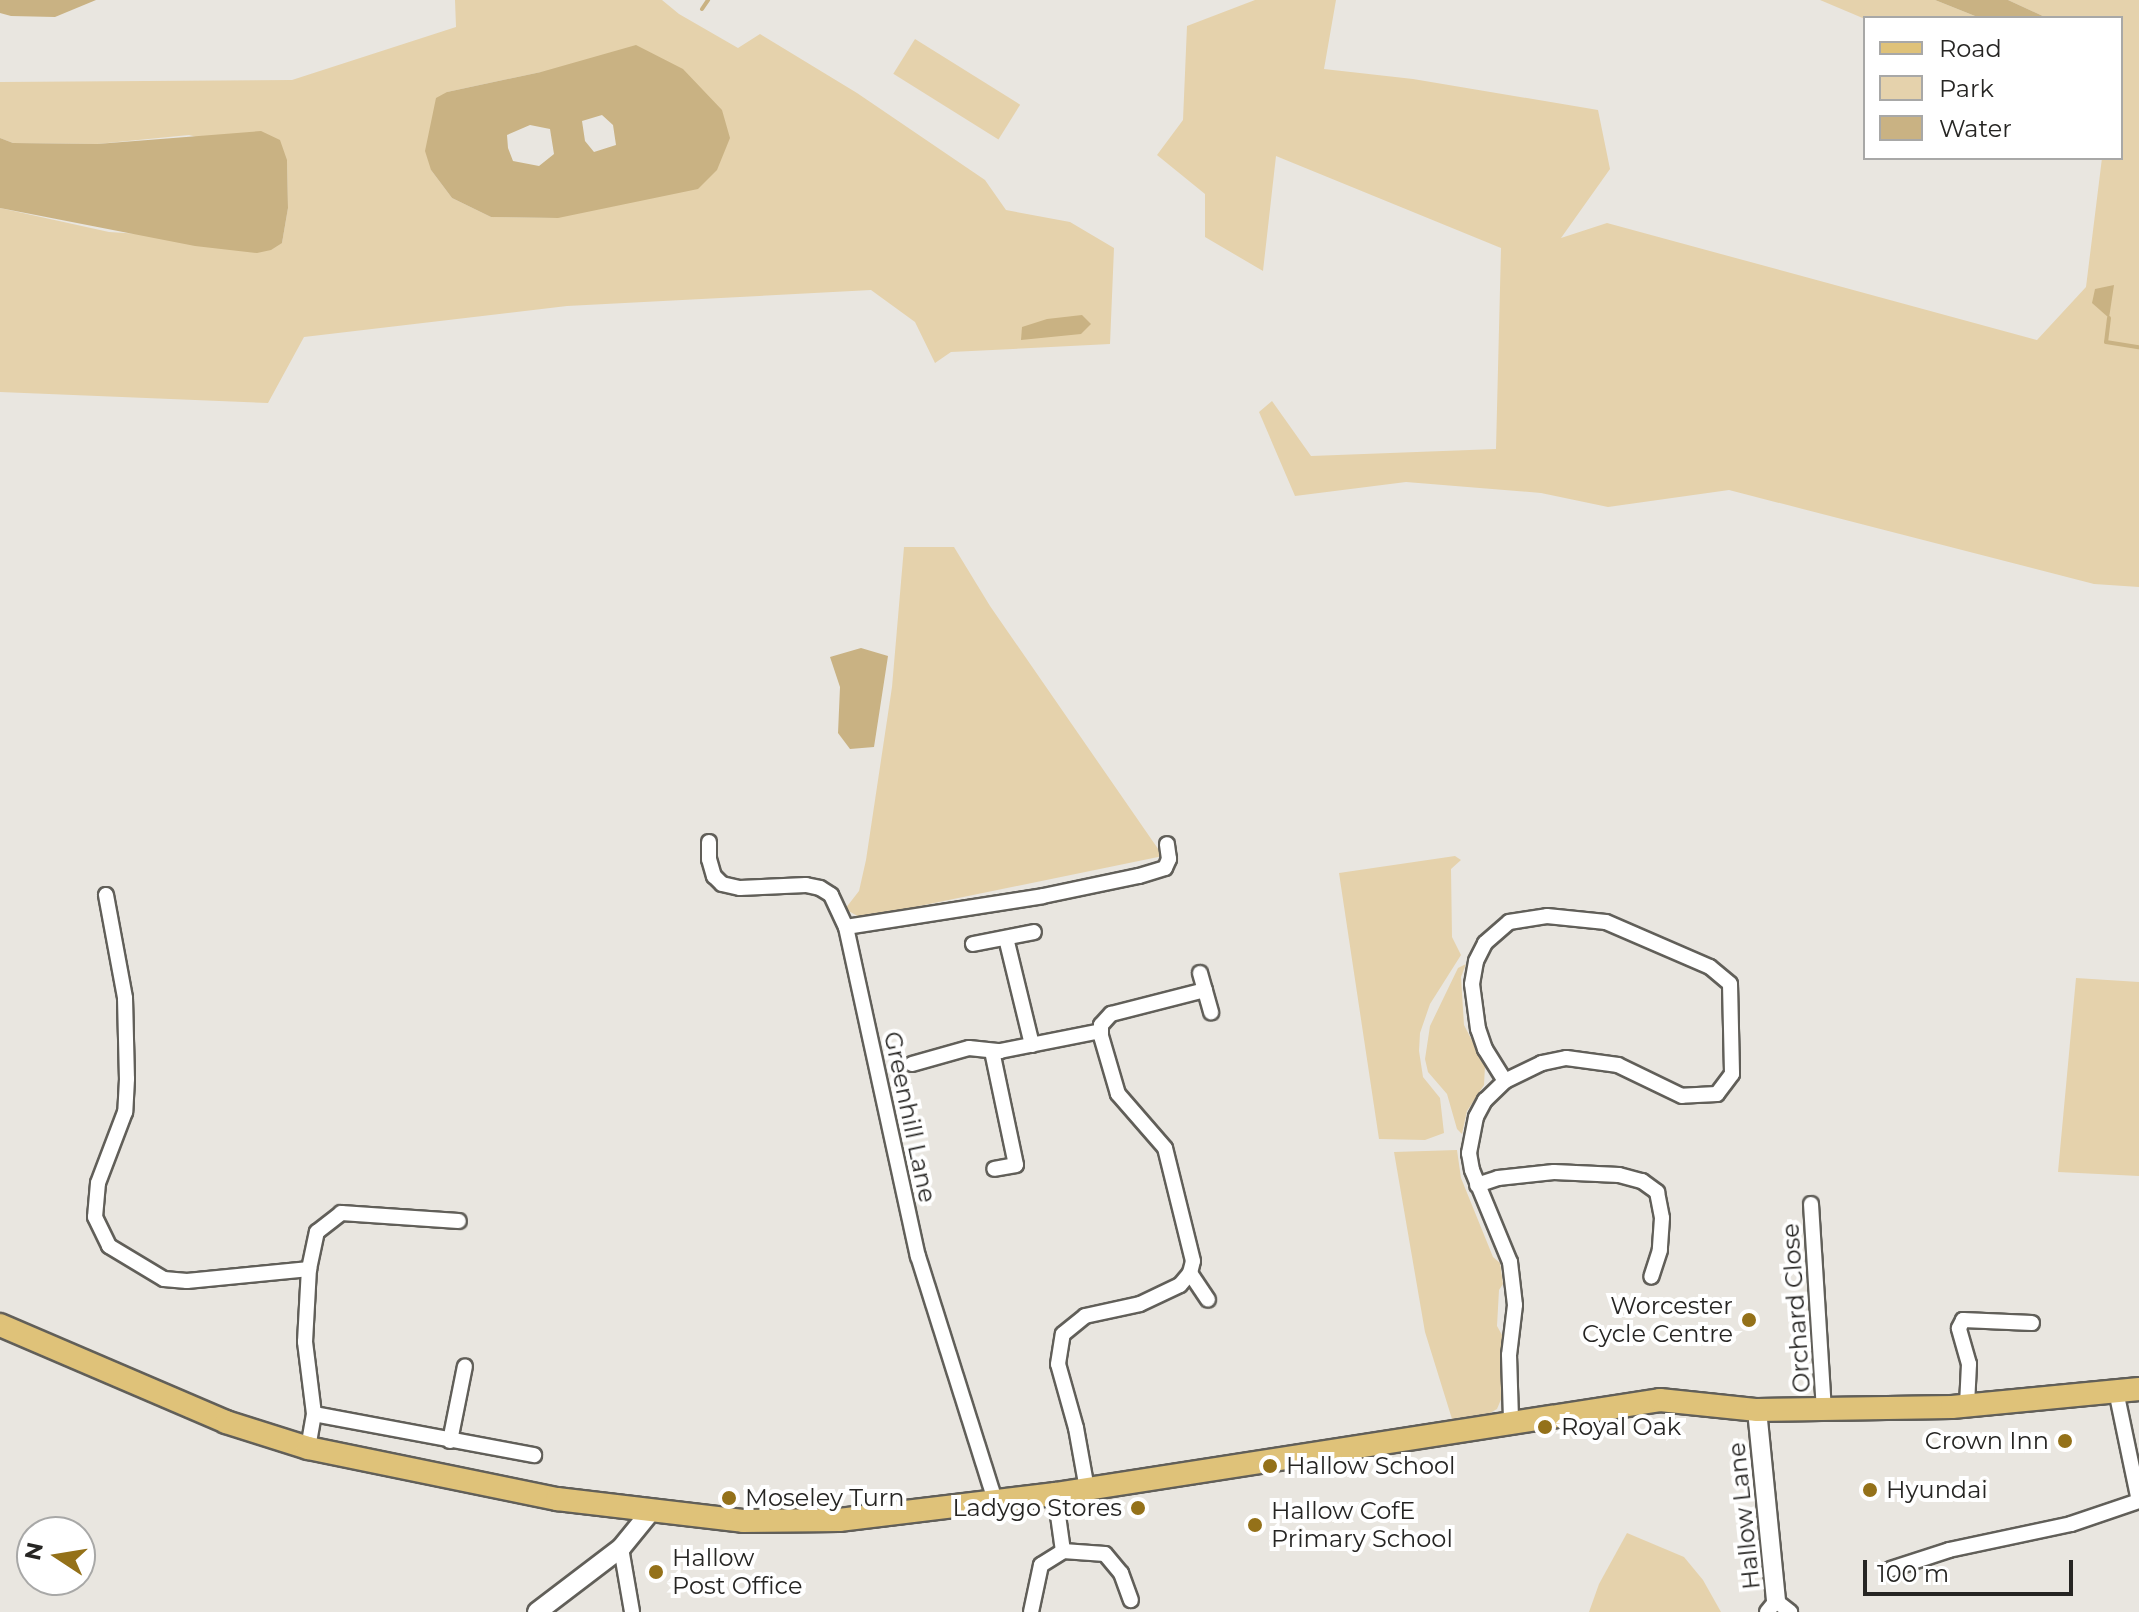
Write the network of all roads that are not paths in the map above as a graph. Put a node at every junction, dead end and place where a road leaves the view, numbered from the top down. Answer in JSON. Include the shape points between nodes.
{"nodes":[{"id":1,"x":709,"y":842,"type":"dead end"},
{"id":2,"x":1167,"y":844,"type":"dead end"},
{"id":3,"x":106,"y":895,"type":"dead end"},
{"id":4,"x":846,"y":927,"type":"junction"},
{"id":5,"x":1034,"y":932,"type":"dead end"},
{"id":6,"x":1006,"y":938,"type":"junction"},
{"id":7,"x":973,"y":944,"type":"dead end"},
{"id":8,"x":1200,"y":973,"type":"dead end"},
{"id":9,"x":1205,"y":990,"type":"junction"},
{"id":10,"x":1211,"y":1012,"type":"dead end"},
{"id":11,"x":1101,"y":1031,"type":"junction"},
{"id":12,"x":1032,"y":1045,"type":"junction"},
{"id":13,"x":992,"y":1051,"type":"junction"},
{"id":14,"x":912,"y":1064,"type":"dead end"},
{"id":15,"x":1505,"y":1081,"type":"junction"},
{"id":16,"x":994,"y":1169,"type":"dead end"},
{"id":17,"x":1477,"y":1185,"type":"junction"},
{"id":18,"x":1811,"y":1204,"type":"dead end"},
{"id":19,"x":459,"y":1221,"type":"dead end"},
{"id":20,"x":309,"y":1269,"type":"junction"},
{"id":21,"x":1190,"y":1273,"type":"junction"},
{"id":22,"x":1651,"y":1277,"type":"dead end"},
{"id":23,"x":1208,"y":1300,"type":"dead end"},
{"id":24,"x":2032,"y":1323,"type":"dead end"},
{"id":25,"x":0,"y":1325,"type":"edge"},
{"id":26,"x":465,"y":1366,"type":"dead end"},
{"id":27,"x":2139,"y":1389,"type":"edge"},
{"id":28,"x":2116,"y":1391,"type":"junction"},
{"id":29,"x":1967,"y":1405,"type":"junction"},
{"id":30,"x":1824,"y":1409,"type":"junction"},
{"id":31,"x":1757,"y":1410,"type":"junction"},
{"id":32,"x":314,"y":1414,"type":"junction"},
{"id":33,"x":1511,"y":1420,"type":"junction"},
{"id":34,"x":450,"y":1441,"type":"junction"},
{"id":35,"x":308,"y":1448,"type":"junction"},
{"id":36,"x":534,"y":1455,"type":"dead end"},
{"id":37,"x":1087,"y":1489,"type":"junction"},
{"id":38,"x":1055,"y":1494,"type":"junction"},
{"id":39,"x":995,"y":1500,"type":"junction"},
{"id":40,"x":2139,"y":1501,"type":"edge"},
{"id":41,"x":652,"y":1510,"type":"junction"},
{"id":42,"x":621,"y":1548,"type":"junction"},
{"id":43,"x":1063,"y":1551,"type":"junction"},
{"id":44,"x":1891,"y":1569,"type":"dead end"},
{"id":45,"x":1131,"y":1600,"type":"dead end"},
{"id":46,"x":1778,"y":1608,"type":"edge"},
{"id":47,"x":537,"y":1612,"type":"edge"},
{"id":48,"x":632,"y":1612,"type":"edge"},
{"id":49,"x":1031,"y":1612,"type":"edge"}],
"edges":[{"from":1,"to":4,"type":"street","name":"Greenhill Lane","via":[[711,868],[722,884],[820,888],[831,895]]},
{"from":2,"to":4,"type":"street","via":[[1165,868],[1139,876]]},
{"from":3,"to":20,"type":"street","via":[[125,998],[127,1079],[125,1112],[98,1183],[95,1217],[109,1246],[164,1279]]},
{"from":4,"to":39,"type":"street","name":"Greenhill Lane","via":[[918,1256]]},
{"from":5,"to":6,"type":"street"},
{"from":6,"to":7,"type":"street"},
{"from":6,"to":12,"type":"street"},
{"from":8,"to":9,"type":"street"},
{"from":9,"to":10,"type":"street"},
{"from":9,"to":11,"type":"street","via":[[1111,1014]]},
{"from":11,"to":12,"type":"street"},
{"from":11,"to":21,"type":"street","via":[[1118,1094],[1165,1148],[1193,1255]]},
{"from":12,"to":13,"type":"street"},
{"from":13,"to":14,"type":"street","via":[[969,1048]]},
{"from":13,"to":16,"type":"street","via":[[1016,1165]]},
{"from":15,"to":15,"type":"street","via":[[1542,1063],[1591,1059],[1618,1065],[1682,1096],[1717,1094],[1732,1074],[1730,984],[1710,967],[1606,922],[1547,916],[1509,922],[1485,943],[1472,984],[1478,1029]]},
{"from":15,"to":17,"type":"street","via":[[1476,1117],[1469,1153]]},
{"from":17,"to":22,"type":"street","via":[[1554,1172],[1642,1181],[1657,1192],[1662,1218]]},
{"from":17,"to":33,"type":"street","via":[[1510,1262],[1515,1305],[1509,1355]]},
{"from":18,"to":30,"type":"street","name":"Orchard Close"},
{"from":19,"to":20,"type":"street","via":[[341,1213],[317,1232]]},
{"from":20,"to":32,"type":"street","via":[[305,1342]]},
{"from":21,"to":23,"type":"street"},
{"from":21,"to":37,"type":"street","via":[[1161,1295],[1085,1316],[1063,1334],[1058,1364]]},
{"from":24,"to":29,"type":"street","via":[[1963,1320],[1959,1328],[1969,1364]]},
{"from":25,"to":35,"type":"main road","via":[[226,1422]]},
{"from":26,"to":34,"type":"street"},
{"from":27,"to":28,"type":"main road"},
{"from":28,"to":29,"type":"main road"},
{"from":28,"to":40,"type":"street"},
{"from":29,"to":30,"type":"main road"},
{"from":30,"to":31,"type":"main road"},
{"from":31,"to":33,"type":"main road","via":[[1660,1400]]},
{"from":31,"to":46,"type":"street","name":"Hallow Lane"},
{"from":32,"to":34,"type":"street"},
{"from":32,"to":35,"type":"street"},
{"from":33,"to":37,"type":"main road"},
{"from":34,"to":36,"type":"street"},
{"from":35,"to":41,"type":"main road","via":[[557,1499]]},
{"from":37,"to":38,"type":"main road"},
{"from":38,"to":39,"type":"main road"},
{"from":38,"to":43,"type":"street"},
{"from":39,"to":41,"type":"main road","via":[[839,1520],[743,1521]]},
{"from":40,"to":44,"type":"street","via":[[2071,1524],[1949,1550]]},
{"from":41,"to":42,"type":"street"},
{"from":42,"to":47,"type":"street"},
{"from":42,"to":48,"type":"street"},
{"from":43,"to":45,"type":"street","via":[[1105,1554],[1121,1573]]},
{"from":43,"to":49,"type":"street","via":[[1041,1565]]}]}
